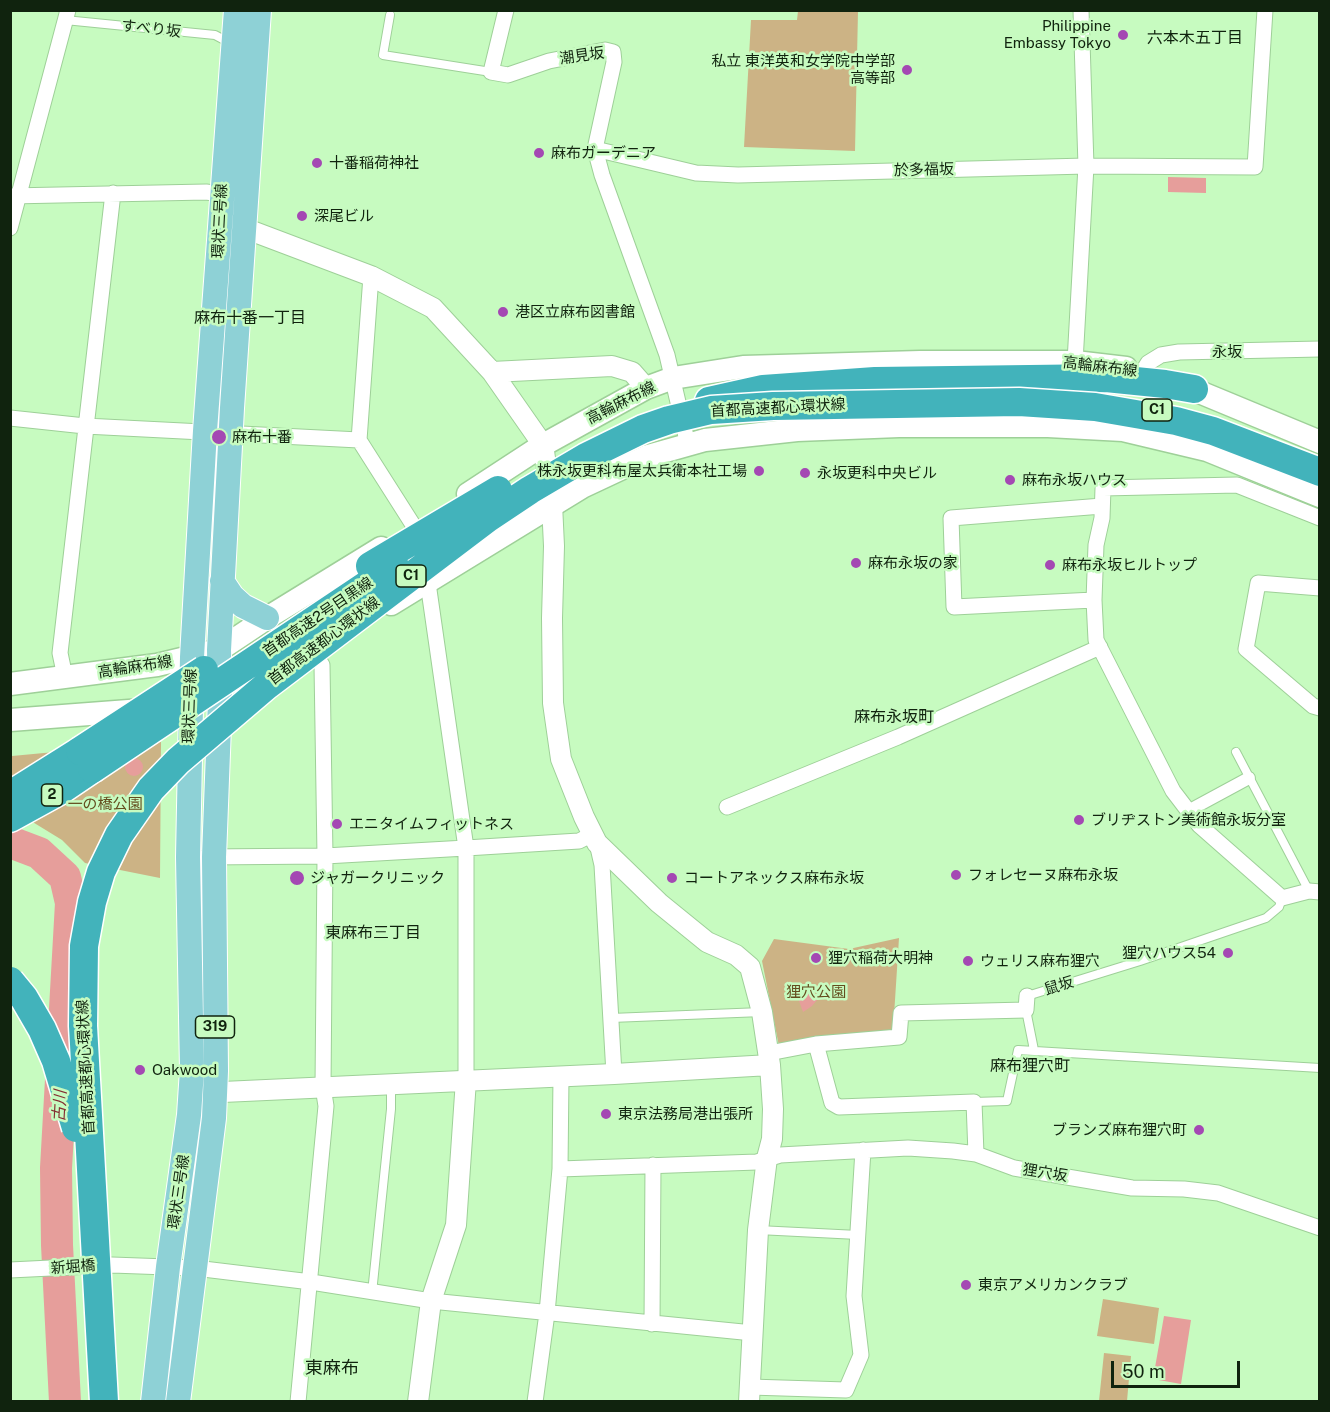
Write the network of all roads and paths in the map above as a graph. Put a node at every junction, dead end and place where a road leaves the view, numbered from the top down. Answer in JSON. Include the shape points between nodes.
{"nodes":[{"id":1,"x":236,"y":10,"type":"edge"},
{"id":2,"x":260,"y":10,"type":"edge"},
{"id":3,"x":506,"y":10,"type":"edge"},
{"id":4,"x":1081,"y":10,"type":"edge"},
{"id":5,"x":1265,"y":10,"type":"edge"},
{"id":6,"x":67,"y":15,"type":"edge"},
{"id":7,"x":390,"y":15,"type":"dead end"},
{"id":8,"x":234,"y":45,"type":"junction"},
{"id":9,"x":491,"y":72,"type":"junction"},
{"id":10,"x":595,"y":149,"type":"junction"},
{"id":11,"x":1086,"y":166,"type":"junction"},
{"id":12,"x":113,"y":194,"type":"junction"},
{"id":13,"x":221,"y":194,"type":"junction"},
{"id":14,"x":14,"y":196,"type":"edge"},
{"id":15,"x":10,"y":228,"type":"edge"},
{"id":16,"x":244,"y":228,"type":"junction"},
{"id":17,"x":371,"y":276,"type":"junction"},
{"id":18,"x":1320,"y":350,"type":"edge"},
{"id":19,"x":1075,"y":362,"type":"junction"},
{"id":20,"x":1143,"y":371,"type":"junction"},
{"id":21,"x":492,"y":372,"type":"junction"},
{"id":22,"x":673,"y":378,"type":"junction"},
{"id":23,"x":1018,"y":386,"type":"junction"},
{"id":24,"x":646,"y":388,"type":"junction"},
{"id":25,"x":1194,"y":389,"type":"junction"},
{"id":26,"x":10,"y":418,"type":"edge"},
{"id":27,"x":669,"y":420,"type":"junction"},
{"id":28,"x":85,"y":426,"type":"junction"},
{"id":29,"x":205,"y":431,"type":"junction"},
{"id":30,"x":231,"y":432,"type":"junction"},
{"id":31,"x":359,"y":440,"type":"junction"},
{"id":32,"x":1320,"y":441,"type":"edge"},
{"id":33,"x":543,"y":445,"type":"junction"},
{"id":34,"x":688,"y":445,"type":"junction"},
{"id":35,"x":579,"y":447,"type":"junction"},
{"id":36,"x":1291,"y":451,"type":"dead end"},
{"id":37,"x":1320,"y":472,"type":"edge"},
{"id":38,"x":1320,"y":496,"type":"edge"},
{"id":39,"x":552,"y":504,"type":"junction"},
{"id":40,"x":1102,"y":506,"type":"junction"},
{"id":41,"x":1320,"y":518,"type":"edge"},
{"id":42,"x":415,"y":528,"type":"junction"},
{"id":43,"x":222,"y":581,"type":"junction"},
{"id":44,"x":428,"y":583,"type":"junction"},
{"id":45,"x":1320,"y":588,"type":"edge"},
{"id":46,"x":1094,"y":600,"type":"junction"},
{"id":47,"x":267,"y":618,"type":"junction"},
{"id":48,"x":1100,"y":647,"type":"junction"},
{"id":49,"x":312,"y":649,"type":"junction"},
{"id":50,"x":219,"y":650,"type":"junction"},
{"id":51,"x":192,"y":657,"type":"junction"},
{"id":52,"x":65,"y":677,"type":"junction"},
{"id":53,"x":10,"y":684,"type":"edge"},
{"id":54,"x":220,"y":700,"type":"junction"},
{"id":55,"x":191,"y":706,"type":"junction"},
{"id":56,"x":1320,"y":708,"type":"edge"},
{"id":57,"x":10,"y":720,"type":"edge"},
{"id":58,"x":1236,"y":752,"type":"dead end"},
{"id":59,"x":1248,"y":778,"type":"junction"},
{"id":60,"x":10,"y":795,"type":"edge"},
{"id":61,"x":727,"y":807,"type":"dead end"},
{"id":62,"x":1188,"y":811,"type":"junction"},
{"id":63,"x":10,"y":818,"type":"edge"},
{"id":64,"x":595,"y":838,"type":"junction"},
{"id":65,"x":466,"y":849,"type":"junction"},
{"id":66,"x":325,"y":855,"type":"junction"},
{"id":67,"x":188,"y":857,"type":"junction"},
{"id":68,"x":214,"y":857,"type":"junction"},
{"id":69,"x":1314,"y":892,"type":"edge"},
{"id":70,"x":1282,"y":898,"type":"junction"},
{"id":71,"x":10,"y":981,"type":"edge"},
{"id":72,"x":10,"y":992,"type":"edge"},
{"id":73,"x":1027,"y":1003,"type":"junction"},
{"id":74,"x":762,"y":1012,"type":"junction"},
{"id":75,"x":611,"y":1018,"type":"junction"},
{"id":76,"x":816,"y":1044,"type":"junction"},
{"id":77,"x":1034,"y":1050,"type":"junction"},
{"id":78,"x":769,"y":1059,"type":"junction"},
{"id":79,"x":1320,"y":1068,"type":"edge"},
{"id":80,"x":614,"y":1074,"type":"junction"},
{"id":81,"x":561,"y":1076,"type":"junction"},
{"id":82,"x":466,"y":1080,"type":"junction"},
{"id":83,"x":391,"y":1084,"type":"junction"},
{"id":84,"x":324,"y":1087,"type":"junction"},
{"id":85,"x":216,"y":1092,"type":"junction"},
{"id":86,"x":191,"y":1093,"type":"junction"},
{"id":87,"x":974,"y":1102,"type":"junction"},
{"id":88,"x":863,"y":1150,"type":"junction"},
{"id":89,"x":976,"y":1154,"type":"junction"},
{"id":90,"x":767,"y":1158,"type":"junction"},
{"id":91,"x":653,"y":1165,"type":"junction"},
{"id":92,"x":560,"y":1169,"type":"junction"},
{"id":93,"x":1320,"y":1228,"type":"edge"},
{"id":94,"x":758,"y":1230,"type":"junction"},
{"id":95,"x":858,"y":1235,"type":"junction"},
{"id":96,"x":168,"y":1268,"type":"junction"},
{"id":97,"x":195,"y":1268,"type":"junction"},
{"id":98,"x":10,"y":1270,"type":"edge"},
{"id":99,"x":311,"y":1282,"type":"junction"},
{"id":100,"x":372,"y":1293,"type":"junction"},
{"id":101,"x":431,"y":1301,"type":"junction"},
{"id":102,"x":547,"y":1313,"type":"junction"},
{"id":103,"x":652,"y":1323,"type":"junction"},
{"id":104,"x":753,"y":1333,"type":"junction"},
{"id":105,"x":750,"y":1394,"type":"edge"},
{"id":106,"x":154,"y":1396,"type":"edge"},
{"id":107,"x":179,"y":1398,"type":"edge"},
{"id":108,"x":94,"y":1401,"type":"edge"},
{"id":109,"x":104,"y":1401,"type":"edge"},
{"id":110,"x":298,"y":1401,"type":"edge"},
{"id":111,"x":417,"y":1401,"type":"edge"},
{"id":112,"x":535,"y":1401,"type":"edge"}],
"edges":[{"from":1,"to":8,"type":"main road","name":"環状三号線","number":"319"},
{"from":2,"to":16,"type":"main road","name":"環状三号線","number":"319"},
{"from":3,"to":9,"type":"street"},
{"from":4,"to":11,"type":"street"},
{"from":5,"to":11,"type":"street","name":"於多福坂","via":[[1255,167]]},
{"from":6,"to":8,"type":"lane","name":"すべり坂","via":[[215,35]]},
{"from":6,"to":14,"type":"street"},
{"from":7,"to":9,"type":"lane","via":[[383,55]]},
{"from":8,"to":13,"type":"main road","name":"環状三号線","number":"319"},
{"from":9,"to":10,"type":"street","name":"潮見坂","via":[[508,75],[549,61],[605,50],[613,52]]},
{"from":10,"to":11,"type":"street","name":"於多福坂","via":[[696,173],[717,174]]},
{"from":10,"to":22,"type":"street"},
{"from":11,"to":19,"type":"street"},
{"from":12,"to":13,"type":"street"},
{"from":12,"to":14,"type":"street"},
{"from":12,"to":28,"type":"street"},
{"from":13,"to":16,"type":"street"},
{"from":13,"to":29,"type":"main road","name":"環状三号線","number":"319"},
{"from":14,"to":15,"type":"street"},
{"from":16,"to":17,"type":"street"},
{"from":16,"to":30,"type":"main road","name":"環状三号線","number":"319"},
{"from":17,"to":21,"type":"street","via":[[433,308]]},
{"from":17,"to":31,"type":"street"},
{"from":18,"to":20,"type":"street","name":"永坂","via":[[1179,352],[1161,355]]},
{"from":19,"to":20,"type":"main road","name":"高輪麻布線"},
{"from":19,"to":22,"type":"main road","name":"高輪麻布線","via":[[742,367]]},
{"from":20,"to":25,"type":"main road","name":"高輪麻布線"},
{"from":21,"to":24,"type":"street","via":[[612,366],[632,372]]},
{"from":21,"to":33,"type":"street"},
{"from":22,"to":24,"type":"main road","name":"高輪麻布線"},
{"from":22,"to":34,"type":"street"},
{"from":23,"to":25,"type":"highway","via":[[1106,378]]},
{"from":23,"to":35,"type":"highway","name":"首都高速都心環状線","number":"C1","via":[[710,401],[666,411]]},
{"from":23,"to":36,"type":"highway","name":"首都高速都心環状線","number":"C1","via":[[1177,414]]},
{"from":24,"to":33,"type":"main road","name":"高輪麻布線"},
{"from":25,"to":32,"type":"main road","name":"高輪麻布線"},
{"from":26,"to":28,"type":"street"},
{"from":27,"to":37,"type":"highway","name":"首都高速都心環状線","number":"C1","bridge":true,"via":[[711,410],[773,406],[1060,404],[1176,421]]},
{"from":27,"to":63,"type":"highway","name":"首都高速2号目黒線","number":"2","bridge":true,"via":[[570,459],[496,501],[61,790]]},
{"from":27,"to":109,"type":"highway","name":"首都高速都心環状線","number":"C1","bridge":true,"via":[[586,457],[488,518],[233,712],[164,774],[119,835],[92,902],[82,981]]},
{"from":28,"to":29,"type":"street"},
{"from":28,"to":52,"type":"street","via":[[60,653]]},
{"from":29,"to":30,"type":"street"},
{"from":29,"to":51,"type":"main road","name":"環状三号線","number":"319"},
{"from":30,"to":31,"type":"street"},
{"from":30,"to":43,"type":"main road","name":"環状三号線","number":"319"},
{"from":31,"to":42,"type":"street"},
{"from":33,"to":39,"type":"street"},
{"from":33,"to":42,"type":"main road","name":"高輪麻布線"},
{"from":34,"to":38,"type":"main road","via":[[797,430],[899,426],[1123,430],[1207,450]]},
{"from":34,"to":39,"type":"main road","via":[[648,456]]},
{"from":35,"to":60,"type":"highway","name":"首都高速2号目黒線","bridge":true,"via":[[536,468],[311,600]]},
{"from":35,"to":108,"type":"highway","name":"首都高速都心環状線","number":"C1","via":[[448,537],[229,705],[175,752],[146,784],[117,824],[100,857],[84,901],[74,980]]},
{"from":39,"to":44,"type":"main road"},
{"from":39,"to":64,"type":"street","via":[[553,703],[561,759]]},
{"from":40,"to":41,"type":"street","via":[[1104,488],[1237,485]]},
{"from":40,"to":46,"type":"street"},
{"from":40,"to":46,"type":"street","via":[[951,518],[954,607]]},
{"from":42,"to":47,"type":"main road","name":"高輪麻布線"},
{"from":43,"to":47,"type":"main road","via":[[243,606]]},
{"from":43,"to":50,"type":"main road","name":"環状三号線","number":"319"},
{"from":44,"to":49,"type":"main road"},
{"from":44,"to":65,"type":"street"},
{"from":45,"to":56,"type":"street","via":[[1258,583],[1246,649]]},
{"from":46,"to":48,"type":"street","via":[[1096,640]]},
{"from":47,"to":50,"type":"main road","name":"高輪麻布線"},
{"from":48,"to":61,"type":"street","via":[[898,737]]},
{"from":48,"to":62,"type":"street","via":[[1173,791]]},
{"from":49,"to":54,"type":"main road","via":[[268,678]]},
{"from":49,"to":66,"type":"street","via":[[322,665]]},
{"from":50,"to":51,"type":"main road","name":"高輪麻布線"},
{"from":50,"to":54,"type":"main road","name":"環状三号線","number":"319"},
{"from":51,"to":52,"type":"main road","name":"高輪麻布線"},
{"from":51,"to":55,"type":"main road","name":"環状三号線","number":"319"},
{"from":52,"to":53,"type":"main road","name":"高輪麻布線"},
{"from":54,"to":55,"type":"main road"},
{"from":54,"to":68,"type":"main road","name":"環状三号線","number":"319"},
{"from":55,"to":57,"type":"main road"},
{"from":55,"to":67,"type":"main road","name":"環状三号線","number":"319"},
{"from":58,"to":59,"type":"lane"},
{"from":59,"to":62,"type":"street"},
{"from":59,"to":69,"type":"lane"},
{"from":62,"to":70,"type":"street"},
{"from":64,"to":65,"type":"street"},
{"from":64,"to":74,"type":"street","via":[[667,910],[707,942],[736,955],[750,967]]},
{"from":64,"to":75,"type":"street","via":[[602,865]]},
{"from":65,"to":66,"type":"street"},
{"from":65,"to":82,"type":"street"},
{"from":66,"to":68,"type":"street"},
{"from":66,"to":84,"type":"street"},
{"from":67,"to":68,"type":"street"},
{"from":67,"to":86,"type":"main road","name":"環状三号線","number":"319"},
{"from":68,"to":85,"type":"main road","name":"環状三号線","number":"319"},
{"from":69,"to":70,"type":"street"},
{"from":70,"to":73,"type":"lane","name":"鼠坂","via":[[1279,907],[1266,918]]},
{"from":71,"to":109,"type":"highway","bridge":true,"via":[[47,1040],[68,1095],[77,1135],[89,1218]]},
{"from":72,"to":108,"type":"highway","via":[[50,1064],[70,1135],[81,1220]]},
{"from":73,"to":76,"type":"street","name":"鼠坂","via":[[902,1013],[899,1037]]},
{"from":73,"to":77,"type":"lane"},
{"from":74,"to":75,"type":"lane"},
{"from":74,"to":78,"type":"street"},
{"from":75,"to":80,"type":"street"},
{"from":76,"to":78,"type":"street"},
{"from":76,"to":87,"type":"street","via":[[832,1103],[839,1107]]},
{"from":77,"to":79,"type":"lane"},
{"from":77,"to":87,"type":"lane","via":[[1018,1050],[1007,1101]]},
{"from":78,"to":80,"type":"street"},
{"from":78,"to":90,"type":"street","via":[[772,1129]]},
{"from":80,"to":81,"type":"street"},
{"from":81,"to":82,"type":"street"},
{"from":81,"to":92,"type":"street"},
{"from":82,"to":83,"type":"street"},
{"from":82,"to":101,"type":"street","via":[[456,1225]]},
{"from":83,"to":84,"type":"street"},
{"from":83,"to":100,"type":"lane"},
{"from":84,"to":85,"type":"street"},
{"from":84,"to":99,"type":"street","via":[[326,1106]]},
{"from":85,"to":86,"type":"street"},
{"from":85,"to":97,"type":"main road","name":"環状三号線","number":"319"},
{"from":86,"to":96,"type":"main road","name":"環状三号線","number":"319"},
{"from":87,"to":89,"type":"street"},
{"from":88,"to":89,"type":"street","name":"狸穴坂","via":[[908,1148]]},
{"from":88,"to":90,"type":"street","name":"狸穴坂"},
{"from":88,"to":95,"type":"street"},
{"from":89,"to":93,"type":"street","name":"狸穴坂","via":[[1014,1168],[1132,1188],[1218,1193]]},
{"from":90,"to":91,"type":"street","name":"狸穴坂","via":[[757,1162]]},
{"from":90,"to":94,"type":"street"},
{"from":91,"to":92,"type":"street","name":"狸穴坂"},
{"from":91,"to":103,"type":"street"},
{"from":92,"to":102,"type":"street"},
{"from":94,"to":95,"type":"lane"},
{"from":94,"to":104,"type":"street"},
{"from":95,"to":105,"type":"street","via":[[854,1296],[861,1355],[846,1390]]},
{"from":96,"to":97,"type":"street","name":"新堀橋"},
{"from":96,"to":98,"type":"street","name":"新堀橋","via":[[112,1265]]},
{"from":96,"to":106,"type":"main road","name":"環状三号線","number":"319"},
{"from":97,"to":99,"type":"street","name":"新堀橋"},
{"from":97,"to":107,"type":"main road","name":"環状三号線","number":"319"},
{"from":99,"to":100,"type":"street","name":"新堀橋"},
{"from":99,"to":110,"type":"street"},
{"from":100,"to":101,"type":"street","name":"新堀橋"},
{"from":101,"to":102,"type":"street","name":"新堀橋"},
{"from":101,"to":111,"type":"street"},
{"from":102,"to":103,"type":"street","name":"新堀橋"},
{"from":102,"to":112,"type":"street"},
{"from":103,"to":104,"type":"street","name":"新堀橋"},
{"from":104,"to":105,"type":"street"},
{"from":106,"to":107,"type":"main road"}]}
